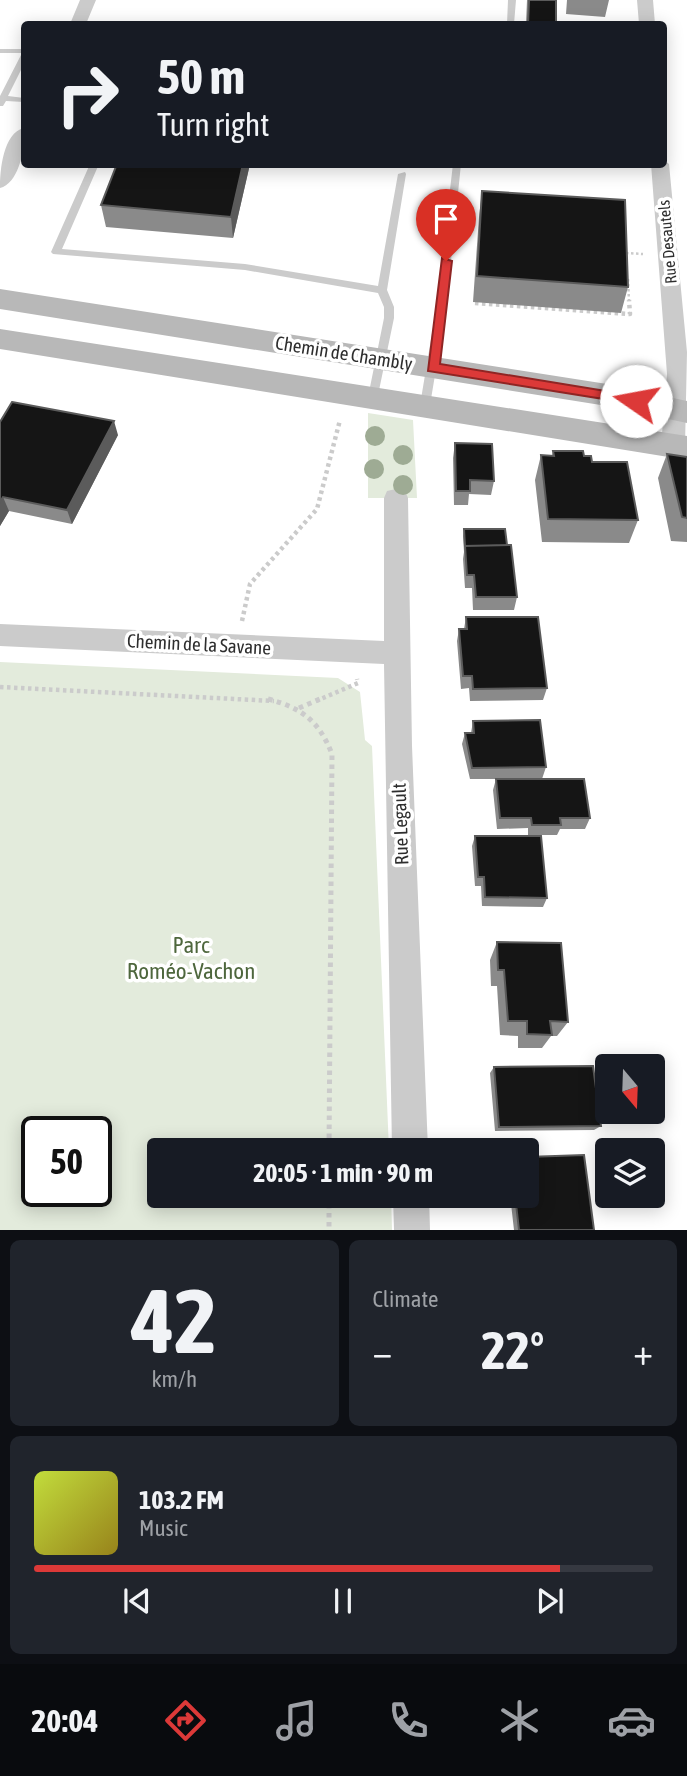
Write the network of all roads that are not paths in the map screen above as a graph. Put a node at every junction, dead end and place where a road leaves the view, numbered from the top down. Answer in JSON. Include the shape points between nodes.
{"nodes":[{"id":1,"x":88,"y":0,"type":"edge"},
{"id":2,"x":512,"y":0,"type":"edge"},
{"id":3,"x":645,"y":0,"type":"edge"},
{"id":4,"x":79,"y":21,"type":"edge"},
{"id":5,"x":511,"y":21,"type":"edge"},
{"id":6,"x":647,"y":21,"type":"edge"},
{"id":7,"x":0,"y":51,"type":"edge"},
{"id":8,"x":21,"y":51,"type":"edge"},
{"id":9,"x":21,"y":63,"type":"edge"},
{"id":10,"x":21,"y":100,"type":"edge"},
{"id":11,"x":1,"y":101,"type":"edge"},
{"id":12,"x":21,"y":139,"type":"edge"},
{"id":13,"x":93,"y":168,"type":"edge"},
{"id":14,"x":457,"y":168,"type":"edge"},
{"id":15,"x":660,"y":168,"type":"edge"},
{"id":16,"x":402,"y":174,"type":"dead end"},
{"id":17,"x":2,"y":176,"type":"edge"},
{"id":18,"x":382,"y":290,"type":"junction"},
{"id":19,"x":0,"y":299,"type":"edge"},
{"id":20,"x":0,"y":339,"type":"edge"},
{"id":21,"x":382,"y":359,"type":"junction"},
{"id":22,"x":433,"y":367,"type":"junction"},
{"id":23,"x":361,"y":395,"type":"junction"},
{"id":24,"x":425,"y":405,"type":"junction"},
{"id":25,"x":681,"y":411,"type":"edge"},
{"id":26,"x":680,"y":447,"type":"edge"},
{"id":27,"x":396,"y":498,"type":"dead end"},
{"id":28,"x":0,"y":635,"type":"edge"},
{"id":29,"x":398,"y":653,"type":"junction"},
{"id":30,"x":410,"y":1138,"type":"edge"},
{"id":31,"x":411,"y":1208,"type":"edge"},
{"id":32,"x":412,"y":1230,"type":"edge"}],
"edges":[{"from":1,"to":4,"type":"street"},
{"from":2,"to":5,"type":"lane"},
{"from":3,"to":6,"type":"street"},
{"from":7,"to":8,"type":"lane"},
{"from":9,"to":11,"type":"lane"},
{"from":10,"to":11,"type":"lane"},
{"from":12,"to":17,"type":"street"},
{"from":13,"to":18,"type":"lane","via":[[56,252],[245,267]]},
{"from":14,"to":22,"type":"lane"},
{"from":15,"to":25,"type":"street","name":"Rue Desautels"},
{"from":16,"to":18,"type":"lane"},
{"from":18,"to":21,"type":"lane","via":[[389,318]]},
{"from":19,"to":21,"type":"main road","name":"Chemin de Chambly"},
{"from":20,"to":23,"type":"main road","name":"Chemin de Chambly"},
{"from":21,"to":22,"type":"main road","name":"Chemin de Chambly"},
{"from":21,"to":23,"type":"lane"},
{"from":22,"to":24,"type":"lane"},
{"from":22,"to":25,"type":"main road","name":"Chemin de Chambly"},
{"from":23,"to":24,"type":"main road","name":"Chemin de Chambly"},
{"from":24,"to":26,"type":"main road","name":"Chemin de Chambly"},
{"from":25,"to":26,"type":"street","name":"Rue Desautels"},
{"from":27,"to":29,"type":"street","name":"Rue Legault"},
{"from":28,"to":29,"type":"street","name":"Chemin de la Savane"},
{"from":29,"to":30,"type":"street","name":"Rue Legault"},
{"from":31,"to":32,"type":"street"}]}
